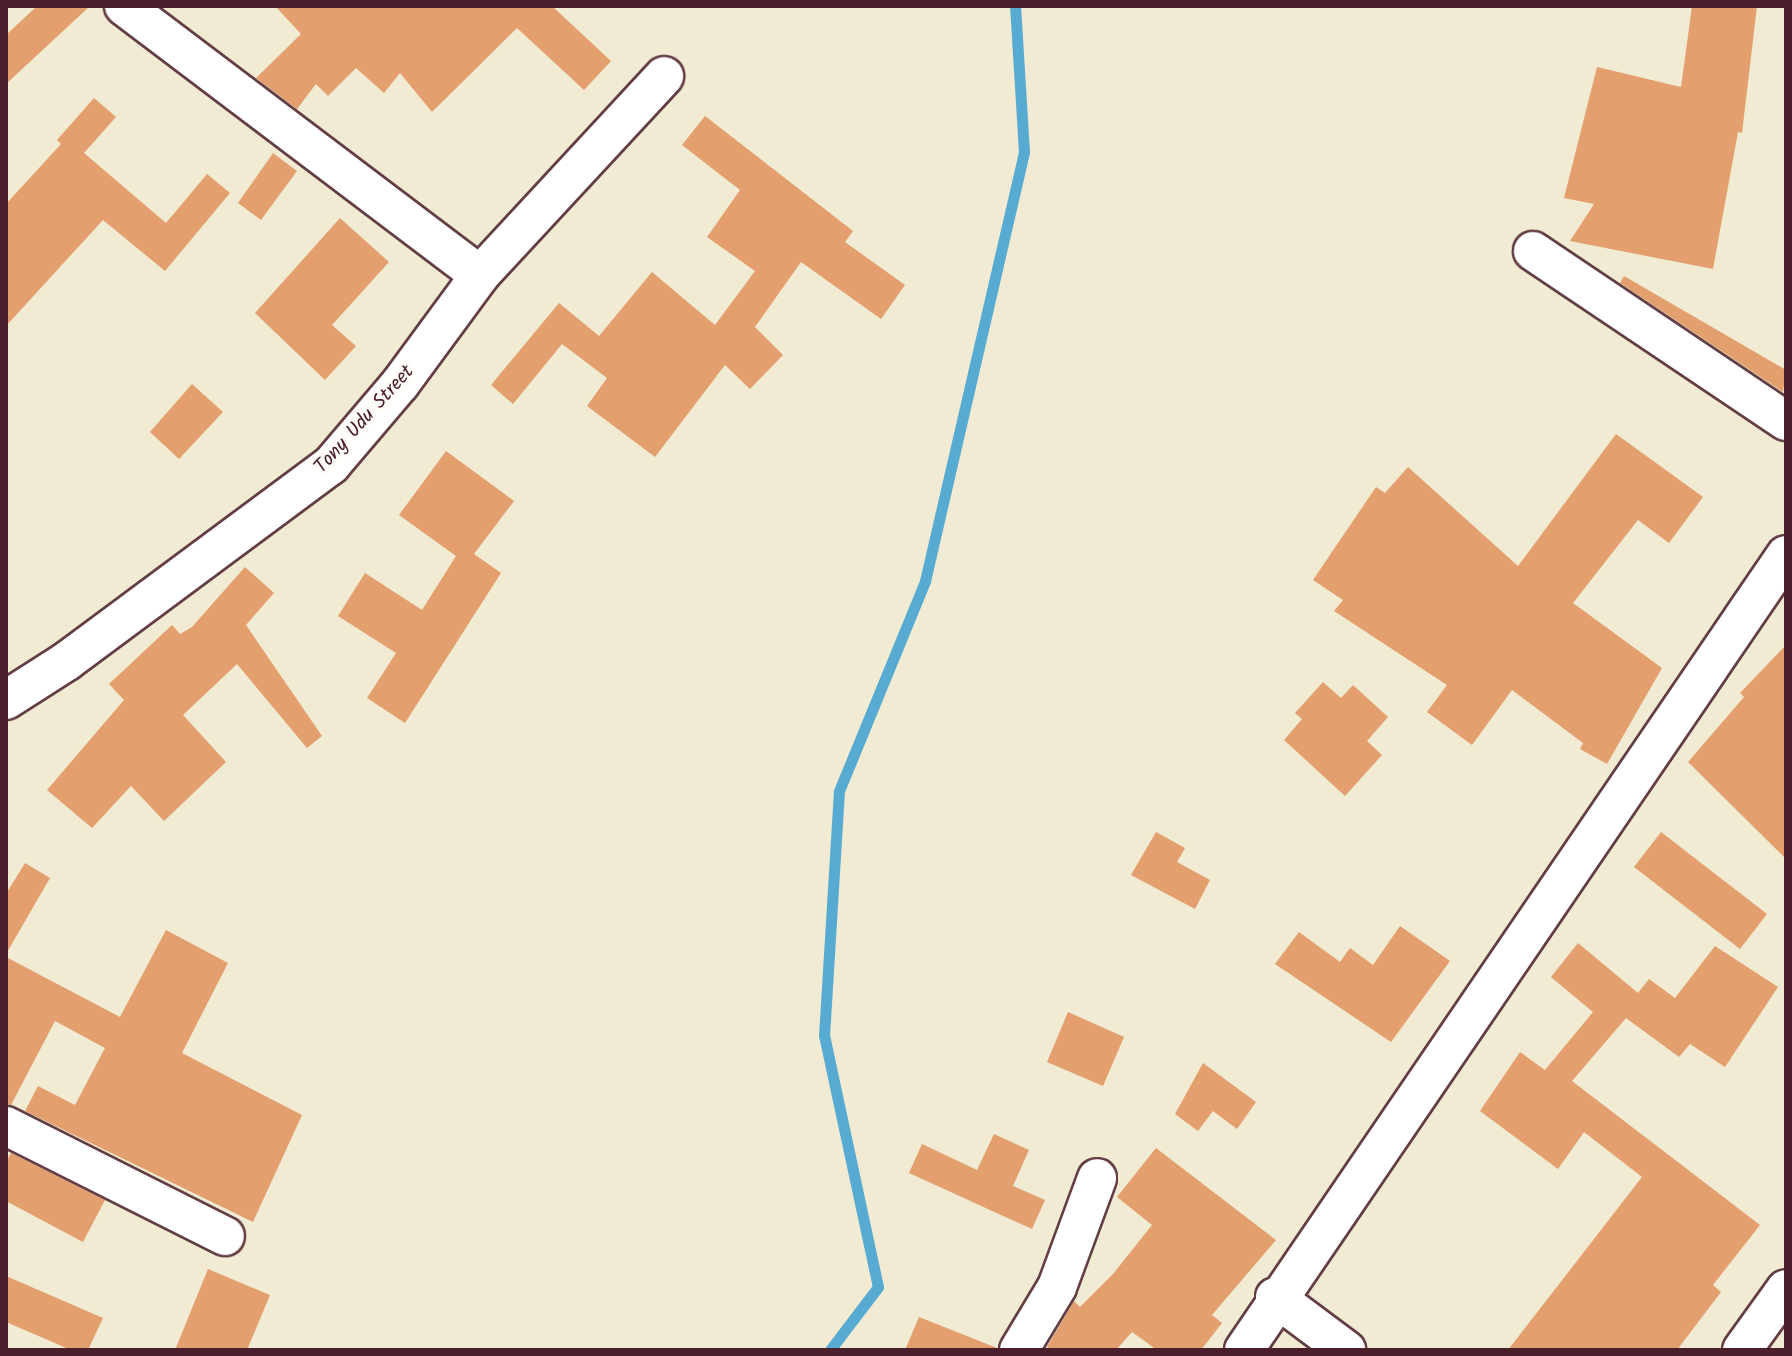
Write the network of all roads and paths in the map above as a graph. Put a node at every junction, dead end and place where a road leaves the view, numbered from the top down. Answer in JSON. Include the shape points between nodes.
{"nodes":[{"id":1,"x":124,"y":6,"type":"edge"},
{"id":2,"x":664,"y":76,"type":"dead end"},
{"id":3,"x":1533,"y":251,"type":"dead end"},
{"id":4,"x":480,"y":275,"type":"junction"},
{"id":5,"x":1786,"y":421,"type":"edge"},
{"id":6,"x":1786,"y":555,"type":"edge"},
{"id":7,"x":6,"y":700,"type":"edge"},
{"id":8,"x":6,"y":1126,"type":"edge"},
{"id":9,"x":1097,"y":1178,"type":"dead end"},
{"id":10,"x":225,"y":1236,"type":"dead end"},
{"id":11,"x":1786,"y":1289,"type":"edge"},
{"id":12,"x":1275,"y":1297,"type":"junction"},
{"id":13,"x":1019,"y":1350,"type":"edge"},
{"id":14,"x":1244,"y":1350,"type":"edge"},
{"id":15,"x":1346,"y":1350,"type":"edge"},
{"id":16,"x":1742,"y":1350,"type":"edge"}],
"edges":[{"from":1,"to":4,"type":"street"},
{"from":2,"to":4,"type":"street","name":"Tony Udu Street"},
{"from":3,"to":5,"type":"street"},
{"from":4,"to":7,"type":"street","name":"Tony Udu Street","via":[[400,384],[331,465]]},
{"from":6,"to":12,"type":"street"},
{"from":8,"to":10,"type":"street"},
{"from":9,"to":13,"type":"street","via":[[1057,1287]]},
{"from":11,"to":16,"type":"street"},
{"from":12,"to":14,"type":"street"},
{"from":12,"to":15,"type":"street"}]}
